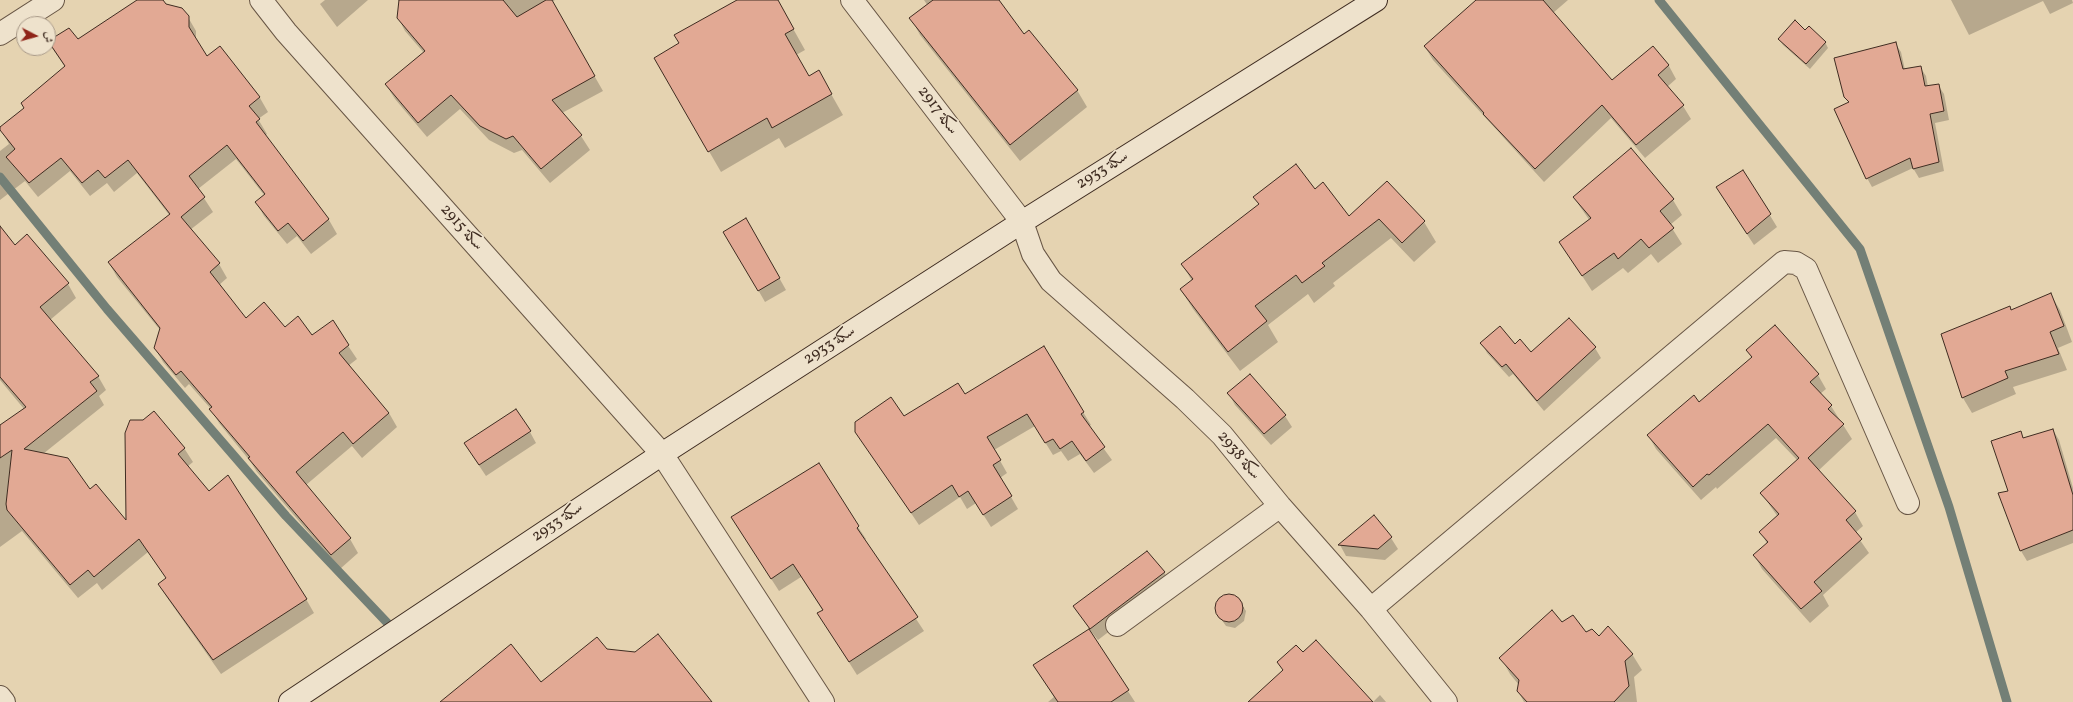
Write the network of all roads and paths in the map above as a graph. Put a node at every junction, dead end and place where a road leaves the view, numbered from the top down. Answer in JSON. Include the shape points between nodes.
{"nodes":[{"id":1,"x":53,"y":0,"type":"edge"},
{"id":2,"x":261,"y":0,"type":"edge"},
{"id":3,"x":852,"y":0,"type":"edge"},
{"id":4,"x":1376,"y":0,"type":"edge"},
{"id":5,"x":0,"y":34,"type":"edge"},
{"id":6,"x":1022,"y":222,"type":"junction"},
{"id":7,"x":662,"y":454,"type":"junction"},
{"id":8,"x":1908,"y":502,"type":"dead end"},
{"id":9,"x":1280,"y":506,"type":"junction"},
{"id":10,"x":1372,"y":609,"type":"junction"},
{"id":11,"x":1117,"y":625,"type":"dead end"},
{"id":12,"x":0,"y":697,"type":"edge"},
{"id":13,"x":4,"y":702,"type":"edge"},
{"id":14,"x":290,"y":702,"type":"edge"},
{"id":15,"x":823,"y":702,"type":"edge"},
{"id":16,"x":1446,"y":702,"type":"edge"}],
"edges":[{"from":1,"to":5,"type":"street"},
{"from":2,"to":7,"type":"street","name":"سكة 2915","via":[[286,32]]},
{"from":3,"to":6,"type":"street","name":"سكة 2917"},
{"from":4,"to":6,"type":"street","name":"سكة 2933"},
{"from":6,"to":7,"type":"street","name":"سكة 2933"},
{"from":6,"to":9,"type":"street","name":"سكة 2938","via":[[1033,254],[1051,282],[1185,399],[1222,435]]},
{"from":7,"to":14,"type":"street","name":"سكة 2933"},
{"from":7,"to":15,"type":"street","name":"سكة 2915"},
{"from":8,"to":10,"type":"street","via":[[1806,270],[1796,263],[1784,262]]},
{"from":9,"to":10,"type":"street","name":"سكة 2938"},
{"from":9,"to":11,"type":"street"},
{"from":10,"to":16,"type":"street","name":"سكة 2938"},
{"from":12,"to":13,"type":"street"}]}
